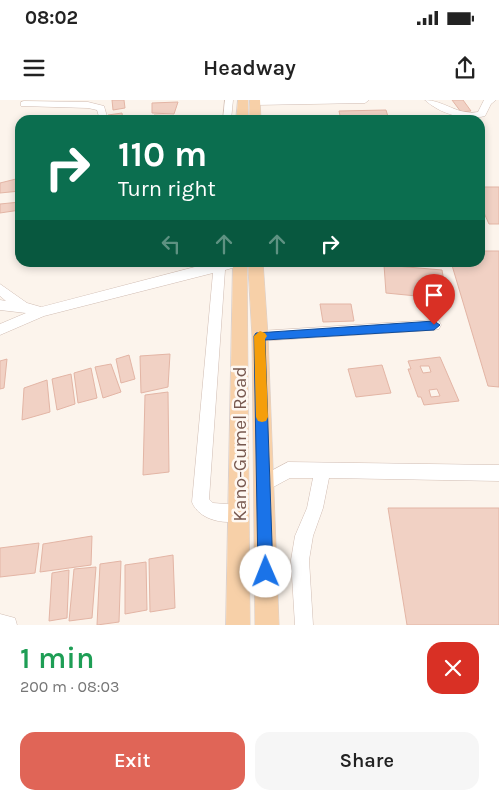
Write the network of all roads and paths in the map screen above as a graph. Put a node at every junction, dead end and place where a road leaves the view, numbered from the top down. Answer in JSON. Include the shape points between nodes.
{"nodes":[{"id":1,"x":229,"y":100,"type":"edge"},
{"id":2,"x":243,"y":100,"type":"edge"},
{"id":3,"x":365,"y":100,"type":"edge"},
{"id":4,"x":429,"y":100,"type":"edge"},
{"id":5,"x":492,"y":100,"type":"edge"},
{"id":6,"x":255,"y":101,"type":"edge"},
{"id":7,"x":24,"y":104,"type":"dead end"},
{"id":8,"x":103,"y":115,"type":"edge"},
{"id":9,"x":228,"y":115,"type":"edge"},
{"id":10,"x":242,"y":115,"type":"edge"},
{"id":11,"x":255,"y":115,"type":"edge"},
{"id":12,"x":462,"y":115,"type":"edge"},
{"id":13,"x":475,"y":115,"type":"edge"},
{"id":14,"x":209,"y":267,"type":"edge"},
{"id":15,"x":220,"y":267,"type":"edge"},
{"id":16,"x":240,"y":267,"type":"edge"},
{"id":17,"x":256,"y":267,"type":"edge"},
{"id":18,"x":0,"y":289,"type":"edge"},
{"id":19,"x":0,"y":305,"type":"edge"},
{"id":20,"x":23,"y":307,"type":"junction"},
{"id":21,"x":41,"y":312,"type":"junction"},
{"id":22,"x":434,"y":325,"type":"dead end"},
{"id":23,"x":0,"y":330,"type":"edge"},
{"id":24,"x":260,"y":336,"type":"junction"},
{"id":25,"x":323,"y":470,"type":"junction"},
{"id":26,"x":499,"y":473,"type":"edge"},
{"id":27,"x":264,"y":484,"type":"junction"},
{"id":28,"x":240,"y":513,"type":"junction"},
{"id":29,"x":0,"y":624,"type":"edge"},
{"id":30,"x":8,"y":625,"type":"edge"},
{"id":31,"x":238,"y":625,"type":"edge"},
{"id":32,"x":267,"y":625,"type":"edge"},
{"id":33,"x":304,"y":625,"type":"edge"}],
"edges":[{"from":1,"to":9,"type":"street"},
{"from":2,"to":10,"type":"main road"},
{"from":3,"to":6,"type":"street"},
{"from":4,"to":12,"type":"street"},
{"from":5,"to":13,"type":"street","via":[[487,102],[482,114]]},
{"from":6,"to":11,"type":"main road"},
{"from":7,"to":8,"type":"street","via":[[88,105],[101,108]]},
{"from":14,"to":21,"type":"street"},
{"from":15,"to":28,"type":"street","via":[[200,502],[209,511]]},
{"from":16,"to":28,"type":"main road","name":"Kano-Gumel Road"},
{"from":17,"to":24,"type":"main road","name":"Kano-Gumel Road"},
{"from":18,"to":20,"type":"street"},
{"from":19,"to":20,"type":"street"},
{"from":20,"to":21,"type":"street"},
{"from":21,"to":23,"type":"street"},
{"from":22,"to":24,"type":"street"},
{"from":24,"to":27,"type":"main road","name":"Kano-Gumel Road"},
{"from":25,"to":26,"type":"street"},
{"from":25,"to":27,"type":"street","via":[[288,470]]},
{"from":25,"to":33,"type":"street","via":[[300,560]]},
{"from":27,"to":32,"type":"main road","name":"Kano-Gumel Road"},
{"from":28,"to":31,"type":"main road","name":"Kano-Gumel Road"},
{"from":29,"to":30,"type":"street"}]}
